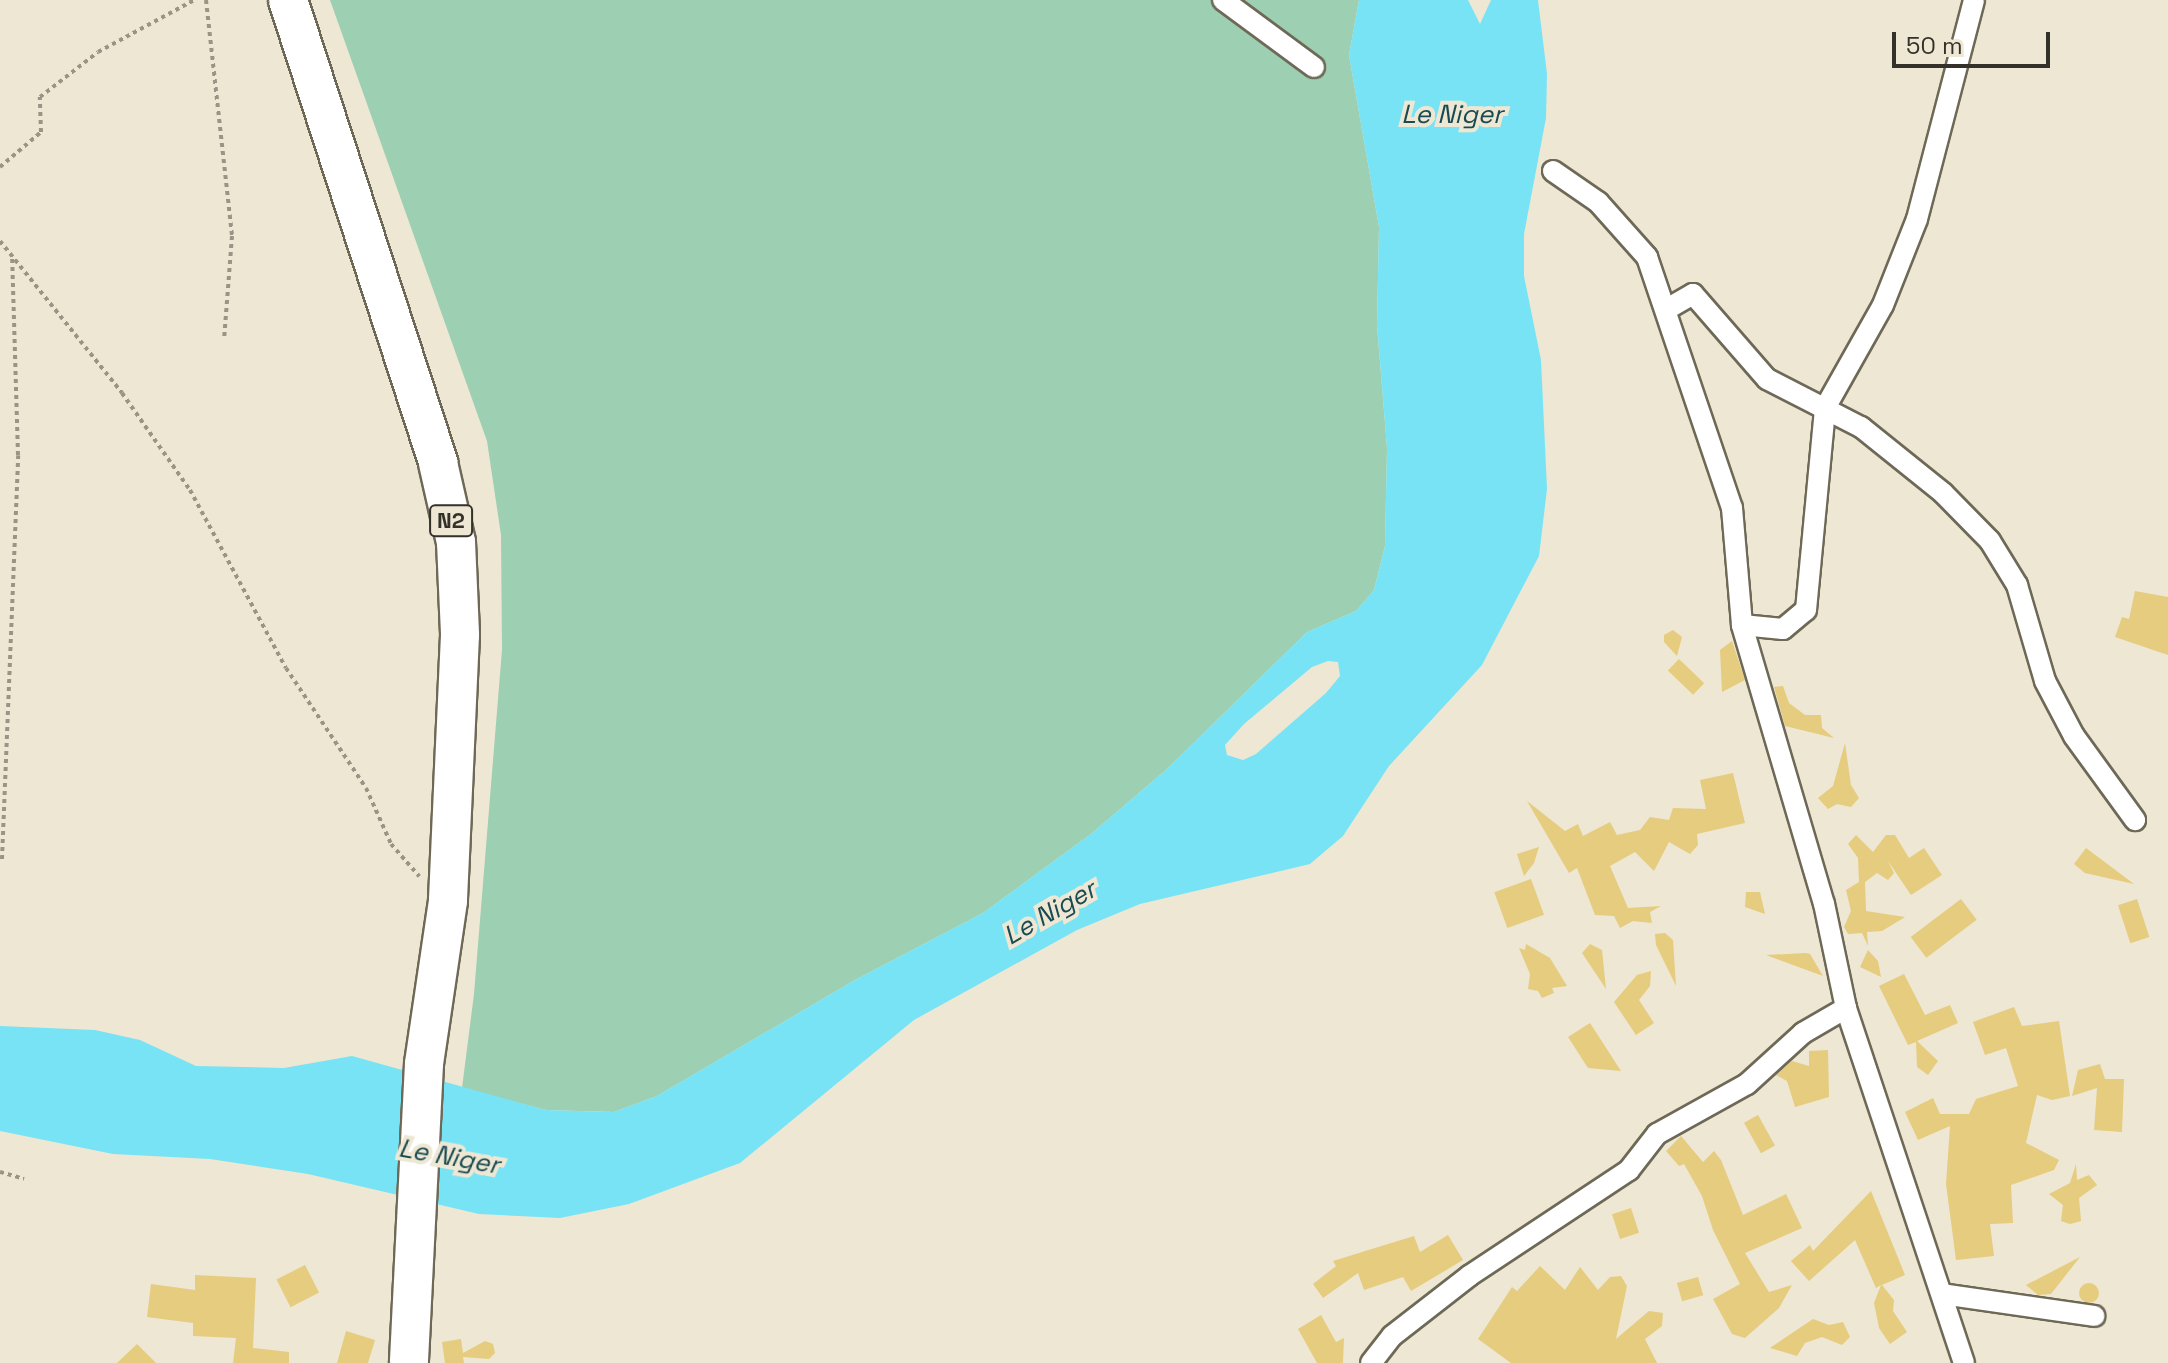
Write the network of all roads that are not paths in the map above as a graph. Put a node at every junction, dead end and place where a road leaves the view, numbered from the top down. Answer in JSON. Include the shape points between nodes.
{"nodes":[{"id":1,"x":288,"y":0,"type":"edge"},
{"id":2,"x":1223,"y":0,"type":"edge"},
{"id":3,"x":1974,"y":0,"type":"edge"},
{"id":4,"x":1314,"y":67,"type":"dead end"},
{"id":5,"x":1553,"y":171,"type":"dead end"},
{"id":6,"x":1667,"y":309,"type":"junction"},
{"id":7,"x":1825,"y":408,"type":"junction"},
{"id":8,"x":1742,"y":625,"type":"junction"},
{"id":9,"x":2135,"y":820,"type":"dead end"},
{"id":10,"x":1846,"y":1008,"type":"junction"},
{"id":11,"x":1942,"y":1294,"type":"junction"},
{"id":12,"x":2094,"y":1316,"type":"dead end"},
{"id":13,"x":409,"y":1363,"type":"edge"},
{"id":14,"x":1371,"y":1363,"type":"edge"},
{"id":15,"x":1964,"y":1363,"type":"edge"}],
"edges":[{"from":1,"to":13,"type":"highway","number":"N2","via":[[438,463],[456,542],[460,635],[448,901],[424,1064]]},
{"from":2,"to":4,"type":"street"},
{"from":3,"to":7,"type":"street","via":[[1917,219],[1883,305]]},
{"from":5,"to":6,"type":"street","via":[[1598,202],[1647,257]]},
{"from":6,"to":7,"type":"street","via":[[1693,294],[1767,379]]},
{"from":6,"to":8,"type":"street","via":[[1732,508]]},
{"from":7,"to":8,"type":"street","via":[[1806,610],[1783,629]]},
{"from":7,"to":9,"type":"street","via":[[1873,436],[1943,493],[1990,541],[2017,585],[2045,681],[2074,736]]},
{"from":8,"to":10,"type":"street","via":[[1824,904]]},
{"from":10,"to":11,"type":"street"},
{"from":10,"to":14,"type":"street","via":[[1803,1033],[1747,1084],[1657,1134],[1629,1170],[1469,1276],[1392,1336]]},
{"from":11,"to":12,"type":"street"},
{"from":11,"to":15,"type":"street"}]}
